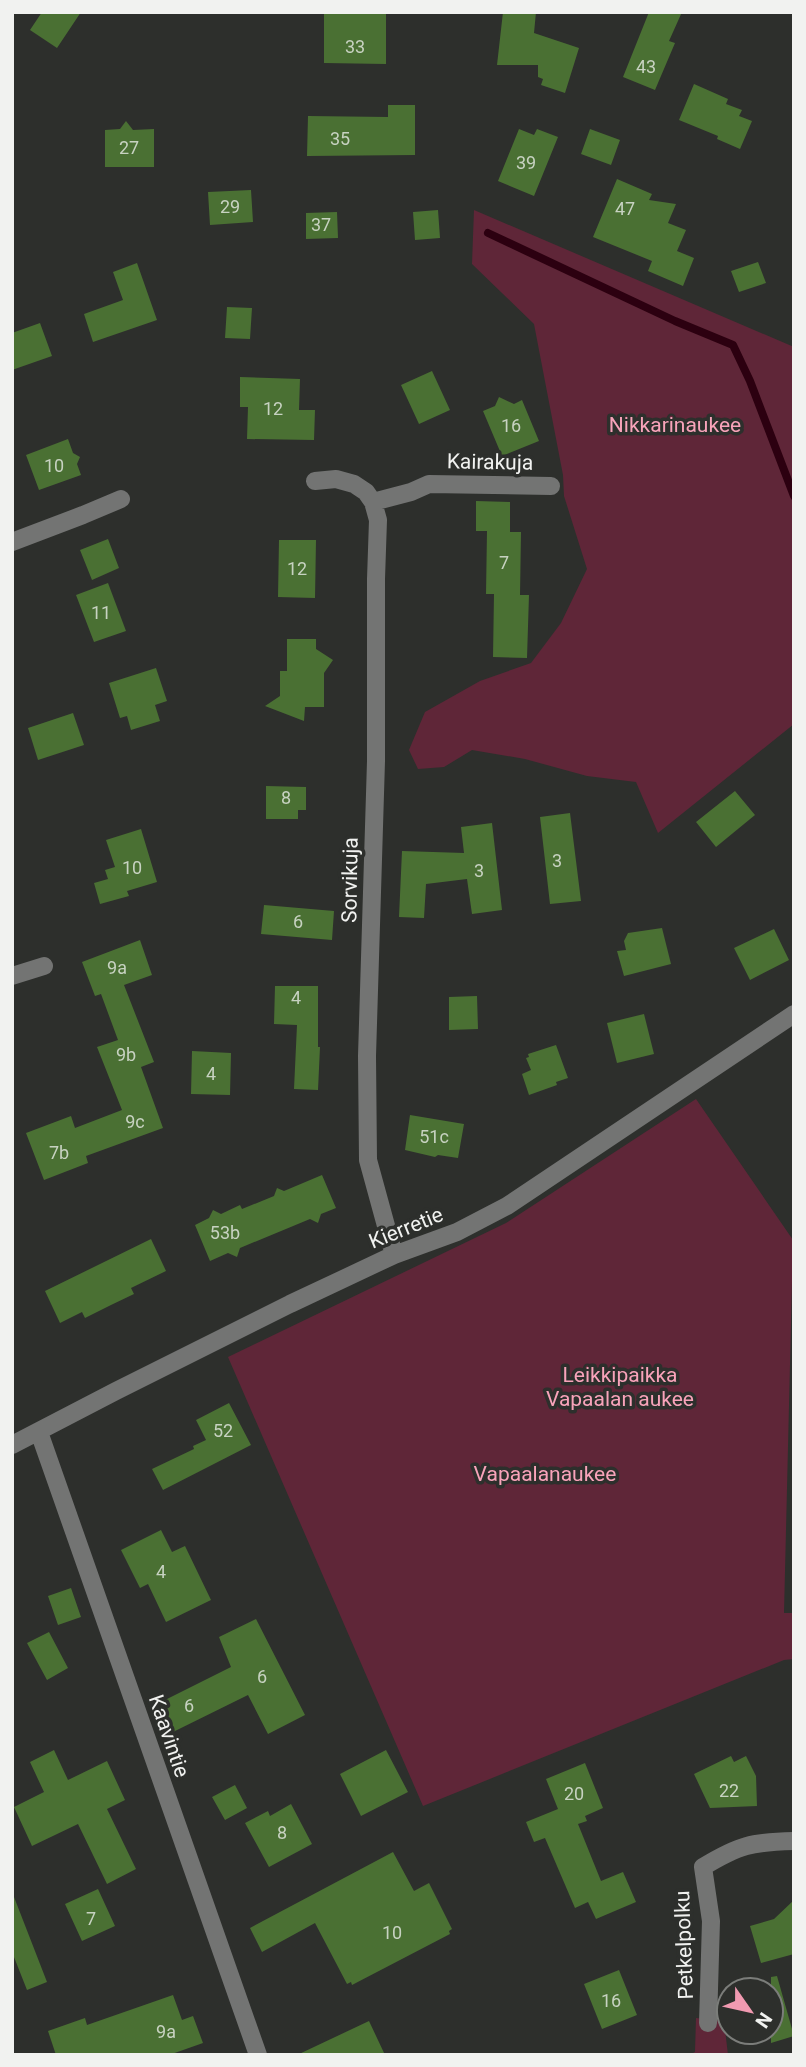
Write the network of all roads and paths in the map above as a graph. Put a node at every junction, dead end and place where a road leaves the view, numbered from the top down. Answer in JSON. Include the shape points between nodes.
{"nodes":[{"id":1,"x":316,"y":481,"type":"dead end"},
{"id":2,"x":551,"y":486,"type":"dead end"},
{"id":3,"x":121,"y":499,"type":"dead end"},
{"id":4,"x":373,"y":502,"type":"junction"},
{"id":5,"x":12,"y":542,"type":"edge"},
{"id":6,"x":44,"y":966,"type":"dead end"},
{"id":7,"x":12,"y":976,"type":"edge"},
{"id":8,"x":794,"y":1014,"type":"edge"},
{"id":9,"x":394,"y":1255,"type":"junction"},
{"id":10,"x":39,"y":1432,"type":"junction"},
{"id":11,"x":12,"y":1445,"type":"edge"},
{"id":12,"x":794,"y":1841,"type":"edge"},
{"id":13,"x":708,"y":2023,"type":"dead end"},
{"id":14,"x":258,"y":2055,"type":"edge"}],
"edges":[{"from":1,"to":4,"type":"street","via":[[336,479],[354,484]]},
{"from":2,"to":4,"type":"street","name":"Kairakuja","via":[[429,484]]},
{"from":3,"to":5,"type":"street"},
{"from":4,"to":9,"type":"street","name":"Sorvikuja","via":[[378,520],[368,1160]]},
{"from":6,"to":7,"type":"street"},
{"from":8,"to":9,"type":"street","name":"Kierretie","via":[[507,1206],[457,1232]]},
{"from":9,"to":10,"type":"street","name":"Kierretie"},
{"from":10,"to":11,"type":"street","name":"Kierretie"},
{"from":10,"to":14,"type":"street","name":"Kaavintie"},
{"from":12,"to":13,"type":"street","name":"Petkelpolku","via":[[744,1846],[703,1867],[710,1921]]}]}
